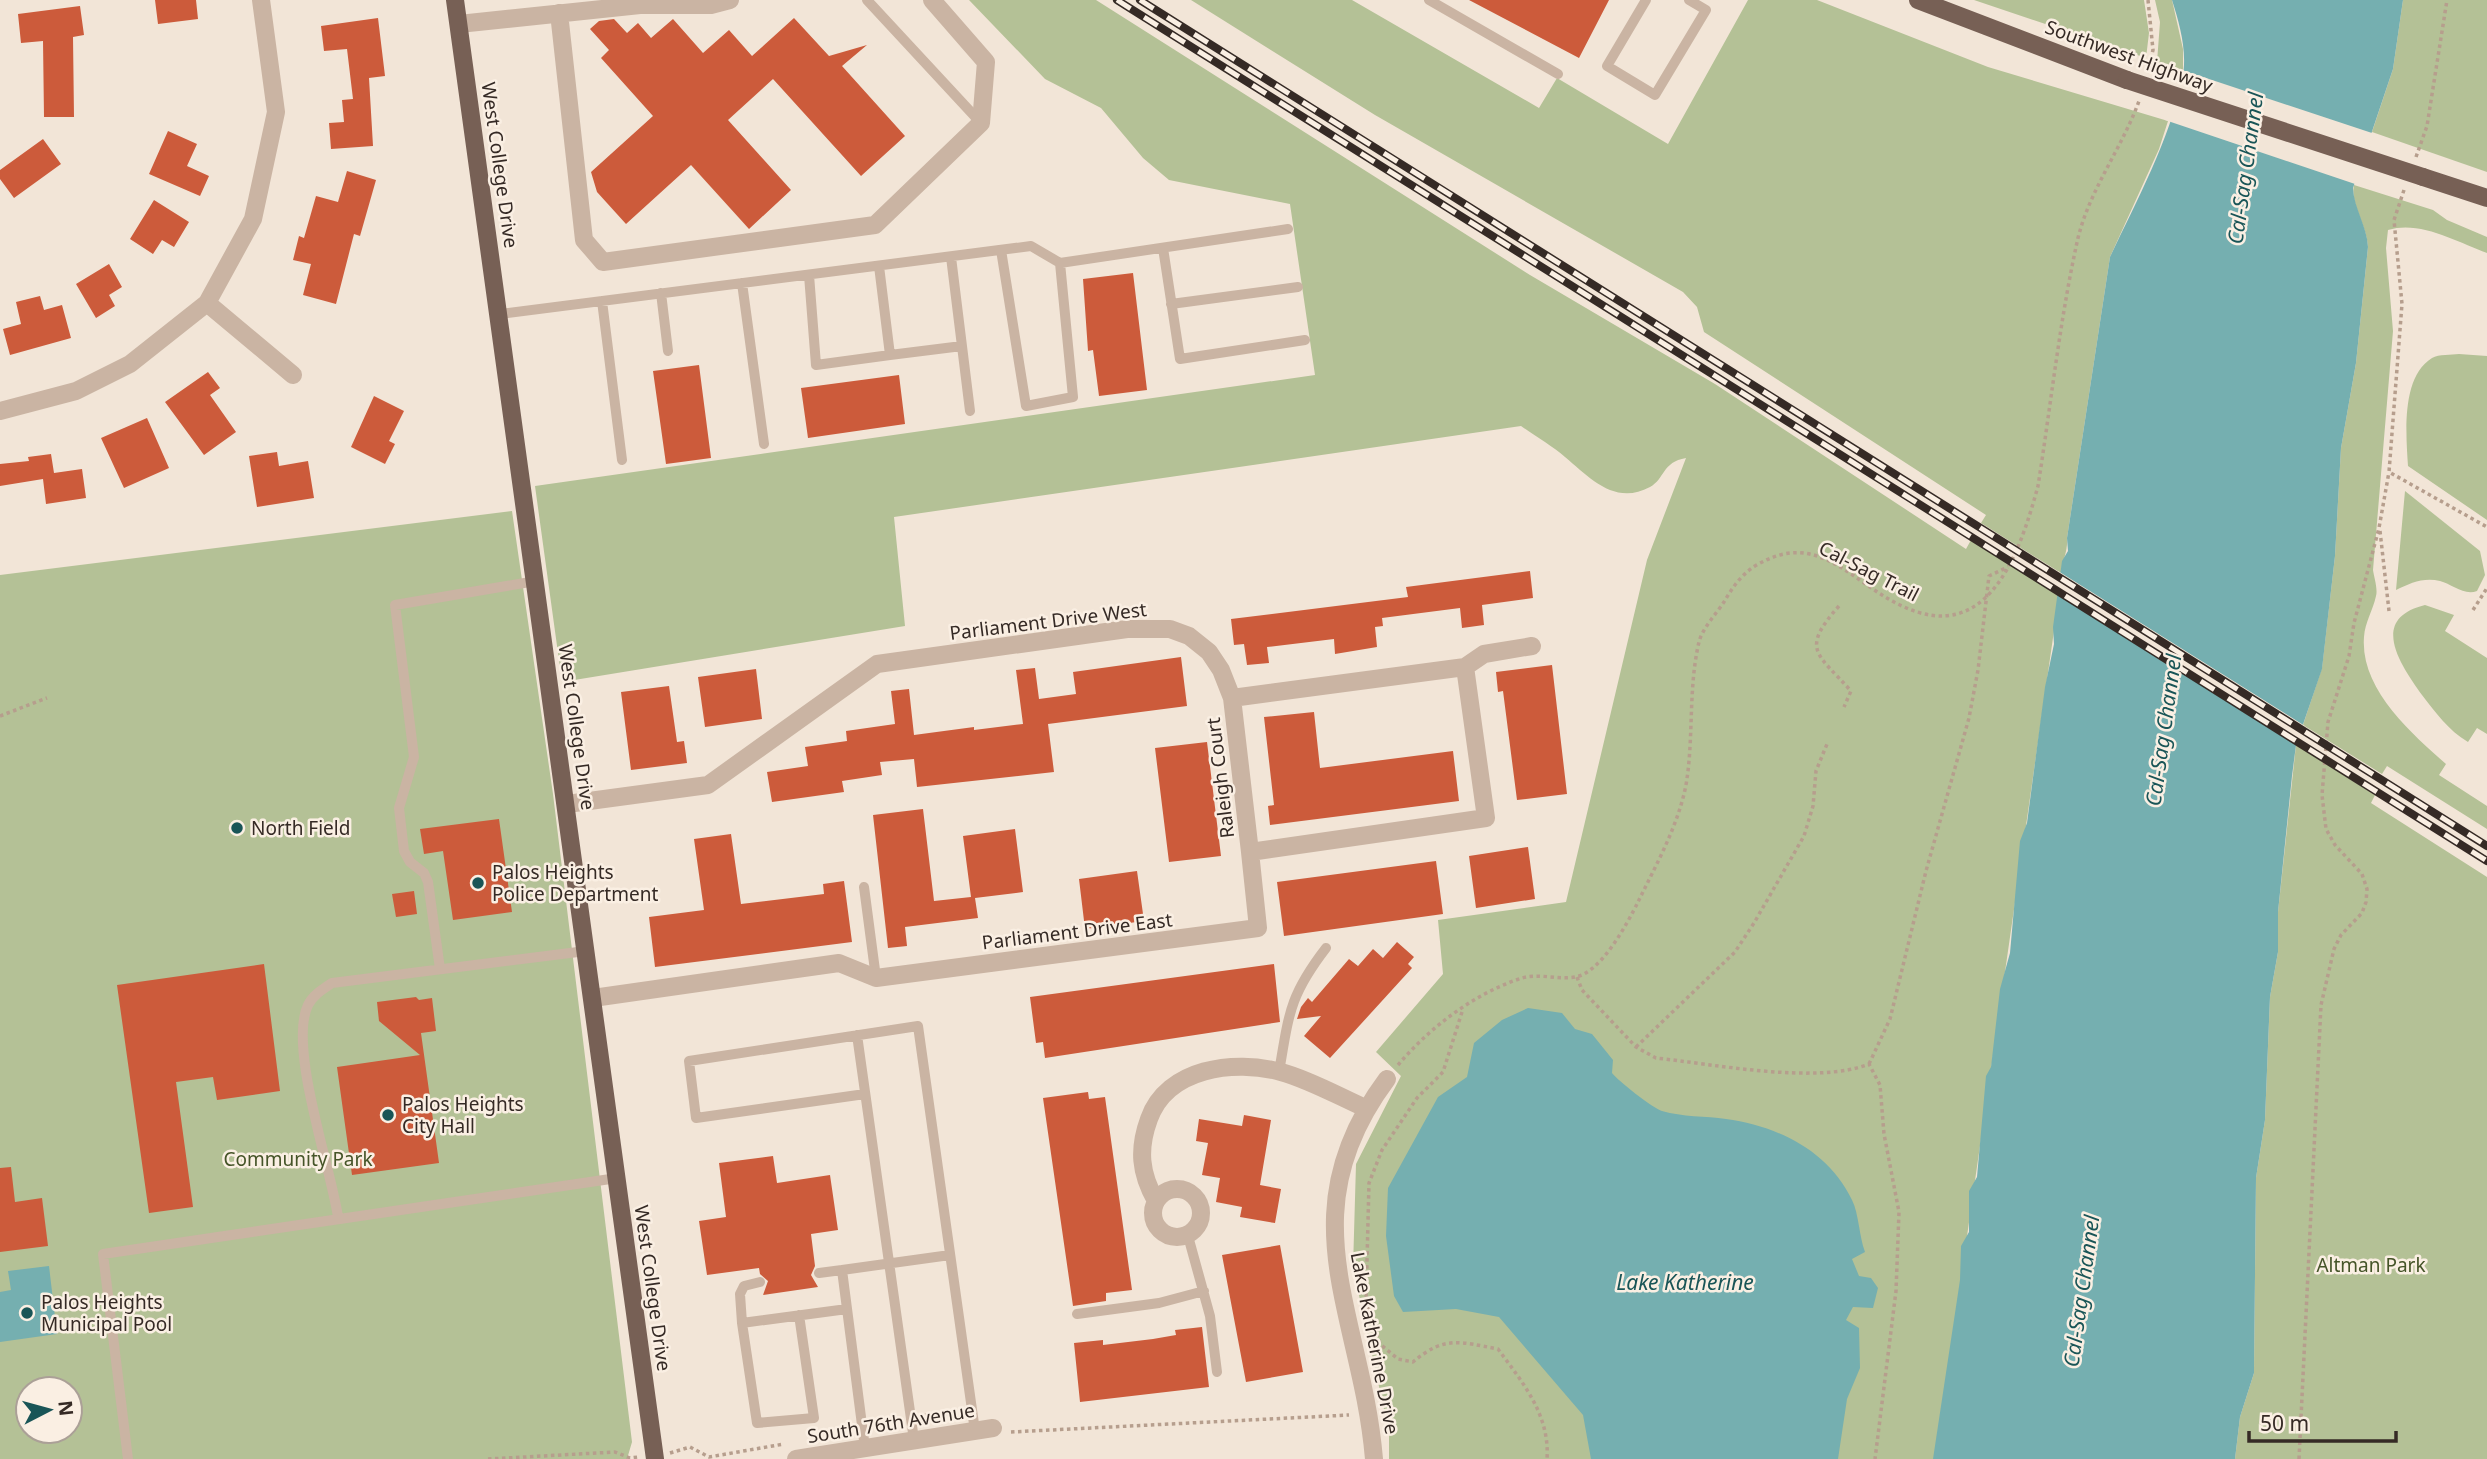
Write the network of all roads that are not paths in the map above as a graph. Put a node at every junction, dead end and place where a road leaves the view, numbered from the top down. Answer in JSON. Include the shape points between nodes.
{"nodes":[{"id":1,"x":261,"y":0,"type":"edge"},
{"id":2,"x":455,"y":0,"type":"edge"},
{"id":3,"x":730,"y":0,"type":"edge"},
{"id":4,"x":867,"y":0,"type":"edge"},
{"id":5,"x":932,"y":0,"type":"edge"},
{"id":6,"x":1429,"y":0,"type":"edge"},
{"id":7,"x":1646,"y":0,"type":"edge"},
{"id":8,"x":1689,"y":0,"type":"edge"},
{"id":9,"x":1919,"y":0,"type":"edge"},
{"id":10,"x":640,"y":3,"type":"edge"},
{"id":11,"x":559,"y":6,"type":"edge"},
{"id":12,"x":459,"y":24,"type":"junction"},
{"id":13,"x":1558,"y":74,"type":"dead end"},
{"id":14,"x":981,"y":122,"type":"junction"},
{"id":15,"x":2487,"y":198,"type":"edge"},
{"id":16,"x":1288,"y":229,"type":"dead end"},
{"id":17,"x":1163,"y":248,"type":"junction"},
{"id":18,"x":1001,"y":250,"type":"junction"},
{"id":19,"x":951,"y":257,"type":"junction"},
{"id":20,"x":1060,"y":263,"type":"junction"},
{"id":21,"x":878,"y":266,"type":"junction"},
{"id":22,"x":808,"y":275,"type":"junction"},
{"id":23,"x":742,"y":283,"type":"junction"},
{"id":24,"x":1298,"y":287,"type":"dead end"},
{"id":25,"x":661,"y":293,"type":"junction"},
{"id":26,"x":601,"y":301,"type":"junction"},
{"id":27,"x":207,"y":303,"type":"junction"},
{"id":28,"x":1171,"y":304,"type":"junction"},
{"id":29,"x":500,"y":314,"type":"junction"},
{"id":30,"x":1304,"y":340,"type":"dead end"},
{"id":31,"x":962,"y":346,"type":"junction"},
{"id":32,"x":668,"y":351,"type":"dead end"},
{"id":33,"x":890,"y":355,"type":"junction"},
{"id":34,"x":293,"y":375,"type":"dead end"},
{"id":35,"x":0,"y":411,"type":"edge"},
{"id":36,"x":970,"y":411,"type":"dead end"},
{"id":37,"x":764,"y":444,"type":"dead end"},
{"id":38,"x":622,"y":460,"type":"dead end"},
{"id":39,"x":536,"y":581,"type":"junction"},
{"id":40,"x":1532,"y":646,"type":"dead end"},
{"id":41,"x":1465,"y":667,"type":"junction"},
{"id":42,"x":1232,"y":698,"type":"junction"},
{"id":43,"x":567,"y":804,"type":"junction"},
{"id":44,"x":1251,"y":852,"type":"junction"},
{"id":45,"x":864,"y":887,"type":"dead end"},
{"id":46,"x":1326,"y":948,"type":"dead end"},
{"id":47,"x":586,"y":951,"type":"junction"},
{"id":48,"x":440,"y":969,"type":"junction"},
{"id":49,"x":876,"y":978,"type":"junction"},
{"id":50,"x":593,"y":998,"type":"junction"},
{"id":51,"x":857,"y":1035,"type":"junction"},
{"id":52,"x":1279,"y":1072,"type":"junction"},
{"id":53,"x":1387,"y":1079,"type":"road end"},
{"id":54,"x":865,"y":1094,"type":"junction"},
{"id":55,"x":1365,"y":1108,"type":"junction"},
{"id":56,"x":617,"y":1178,"type":"junction"},
{"id":57,"x":1156,"y":1200,"type":"junction"},
{"id":58,"x":338,"y":1217,"type":"junction"},
{"id":59,"x":1188,"y":1236,"type":"junction"},
{"id":60,"x":950,"y":1255,"type":"junction"},
{"id":61,"x":889,"y":1264,"type":"junction"},
{"id":62,"x":842,"y":1270,"type":"junction"},
{"id":63,"x":819,"y":1273,"type":"dead end"},
{"id":64,"x":760,"y":1282,"type":"dead end"},
{"id":65,"x":1204,"y":1291,"type":"junction"},
{"id":66,"x":847,"y":1309,"type":"junction"},
{"id":67,"x":1077,"y":1314,"type":"dead end"},
{"id":68,"x":799,"y":1315,"type":"junction"},
{"id":69,"x":742,"y":1323,"type":"junction"},
{"id":70,"x":1217,"y":1372,"type":"dead end"},
{"id":71,"x":990,"y":1429,"type":"joint"},
{"id":72,"x":914,"y":1440,"type":"junction"},
{"id":73,"x":865,"y":1448,"type":"junction"},
{"id":74,"x":796,"y":1450,"type":"edge"},
{"id":75,"x":128,"y":1459,"type":"edge"},
{"id":76,"x":655,"y":1459,"type":"edge"},
{"id":77,"x":1374,"y":1459,"type":"edge"}],
"edges":[{"from":1,"to":27,"type":"street","via":[[276,112],[253,219]]},
{"from":2,"to":12,"type":"main road","name":"West College Drive"},
{"from":3,"to":10,"type":"street","via":[[711,5]]},
{"from":4,"to":14,"type":"lane"},
{"from":5,"to":14,"type":"street","via":[[986,62]]},
{"from":6,"to":13,"type":"lane"},
{"from":7,"to":8,"type":"lane","via":[[1607,66],[1656,95],[1706,10]]},
{"from":9,"to":15,"type":"main road","name":"Southwest Highway","bridge":true,"via":[[2127,80]]},
{"from":10,"to":11,"type":"street"},
{"from":11,"to":12,"type":"street"},
{"from":11,"to":14,"type":"street","via":[[584,240],[603,262],[875,225]]},
{"from":12,"to":29,"type":"main road","name":"West College Drive"},
{"from":16,"to":17,"type":"lane"},
{"from":17,"to":20,"type":"lane"},
{"from":17,"to":28,"type":"lane"},
{"from":18,"to":19,"type":"lane"},
{"from":18,"to":20,"type":"lane","via":[[1031,246]]},
{"from":18,"to":20,"type":"lane","via":[[1026,406],[1073,397]]},
{"from":19,"to":21,"type":"lane"},
{"from":19,"to":31,"type":"lane"},
{"from":21,"to":22,"type":"lane"},
{"from":21,"to":33,"type":"lane"},
{"from":22,"to":23,"type":"lane"},
{"from":22,"to":33,"type":"lane","via":[[816,365]]},
{"from":23,"to":25,"type":"lane"},
{"from":23,"to":37,"type":"lane"},
{"from":24,"to":28,"type":"lane"},
{"from":25,"to":26,"type":"lane"},
{"from":25,"to":32,"type":"lane"},
{"from":26,"to":29,"type":"lane"},
{"from":26,"to":38,"type":"lane"},
{"from":27,"to":34,"type":"street"},
{"from":27,"to":35,"type":"street","via":[[130,364],[76,391]]},
{"from":28,"to":30,"type":"lane","via":[[1180,359]]},
{"from":29,"to":39,"type":"main road","name":"West College Drive"},
{"from":31,"to":33,"type":"lane"},
{"from":31,"to":36,"type":"lane"},
{"from":39,"to":43,"type":"main road","name":"West College Drive"},
{"from":39,"to":48,"type":"lane","via":[[395,605],[414,757],[399,808],[404,851],[428,882]]},
{"from":40,"to":41,"type":"street","via":[[1484,653]]},
{"from":41,"to":42,"type":"street"},
{"from":41,"to":44,"type":"street","via":[[1486,818]]},
{"from":42,"to":43,"type":"street","name":"Parliament Drive West","via":[[1222,670],[1209,652],[1189,636],[1170,629],[1127,629],[877,664],[708,785]]},
{"from":42,"to":44,"type":"street","name":"Raleigh Court"},
{"from":43,"to":47,"type":"main road","name":"West College Drive"},
{"from":44,"to":49,"type":"street","name":"Parliament Drive East","via":[[1258,928]]},
{"from":45,"to":49,"type":"lane"},
{"from":46,"to":52,"type":"lane","via":[[1302,979],[1287,1017]]},
{"from":47,"to":48,"type":"lane"},
{"from":47,"to":50,"type":"main road","name":"West College Drive"},
{"from":48,"to":58,"type":"lane","via":[[332,983],[309,1003],[302,1038]]},
{"from":49,"to":50,"type":"street","name":"Parliament Drive East","via":[[839,963]]},
{"from":50,"to":56,"type":"main road","name":"West College Drive"},
{"from":51,"to":54,"type":"lane"},
{"from":51,"to":54,"type":"lane","via":[[689,1061],[696,1118]]},
{"from":51,"to":60,"type":"lane","via":[[918,1026]]},
{"from":52,"to":55,"type":"street"},
{"from":52,"to":57,"type":"street","via":[[1216,1070],[1177,1081],[1164,1092],[1151,1112],[1140,1154],[1144,1177]]},
{"from":53,"to":55,"type":"street","name":"Lake Katherine Drive"},
{"from":54,"to":61,"type":"lane"},
{"from":55,"to":77,"type":"street","name":"Lake Katherine Drive","via":[[1346,1150],[1334,1222],[1343,1308],[1369,1412]]},
{"from":56,"to":58,"type":"lane"},
{"from":56,"to":76,"type":"main road","name":"West College Drive"},
{"from":57,"to":59,"type":"street","via":[[1153,1216],[1159,1230],[1173,1237]]},
{"from":57,"to":59,"type":"street","via":[[1177,1188],[1198,1200],[1200,1224]]},
{"from":58,"to":75,"type":"lane","via":[[103,1254]]},
{"from":59,"to":65,"type":"lane"},
{"from":60,"to":61,"type":"lane"},
{"from":60,"to":71,"type":"lane","via":[[972,1412]]},
{"from":61,"to":62,"type":"lane"},
{"from":61,"to":72,"type":"lane"},
{"from":62,"to":63,"type":"lane"},
{"from":62,"to":66,"type":"lane"},
{"from":64,"to":69,"type":"lane","via":[[744,1286],[740,1293]]},
{"from":65,"to":67,"type":"lane","via":[[1159,1303]]},
{"from":65,"to":70,"type":"lane"},
{"from":66,"to":68,"type":"lane"},
{"from":66,"to":73,"type":"lane"},
{"from":68,"to":69,"type":"lane"},
{"from":68,"to":69,"type":"lane","via":[[814,1418],[757,1423]]},
{"from":71,"to":72,"type":"street","name":"South 76th Avenue"},
{"from":72,"to":73,"type":"street","name":"South 76th Avenue"},
{"from":73,"to":74,"type":"street","name":"South 76th Avenue"}]}
